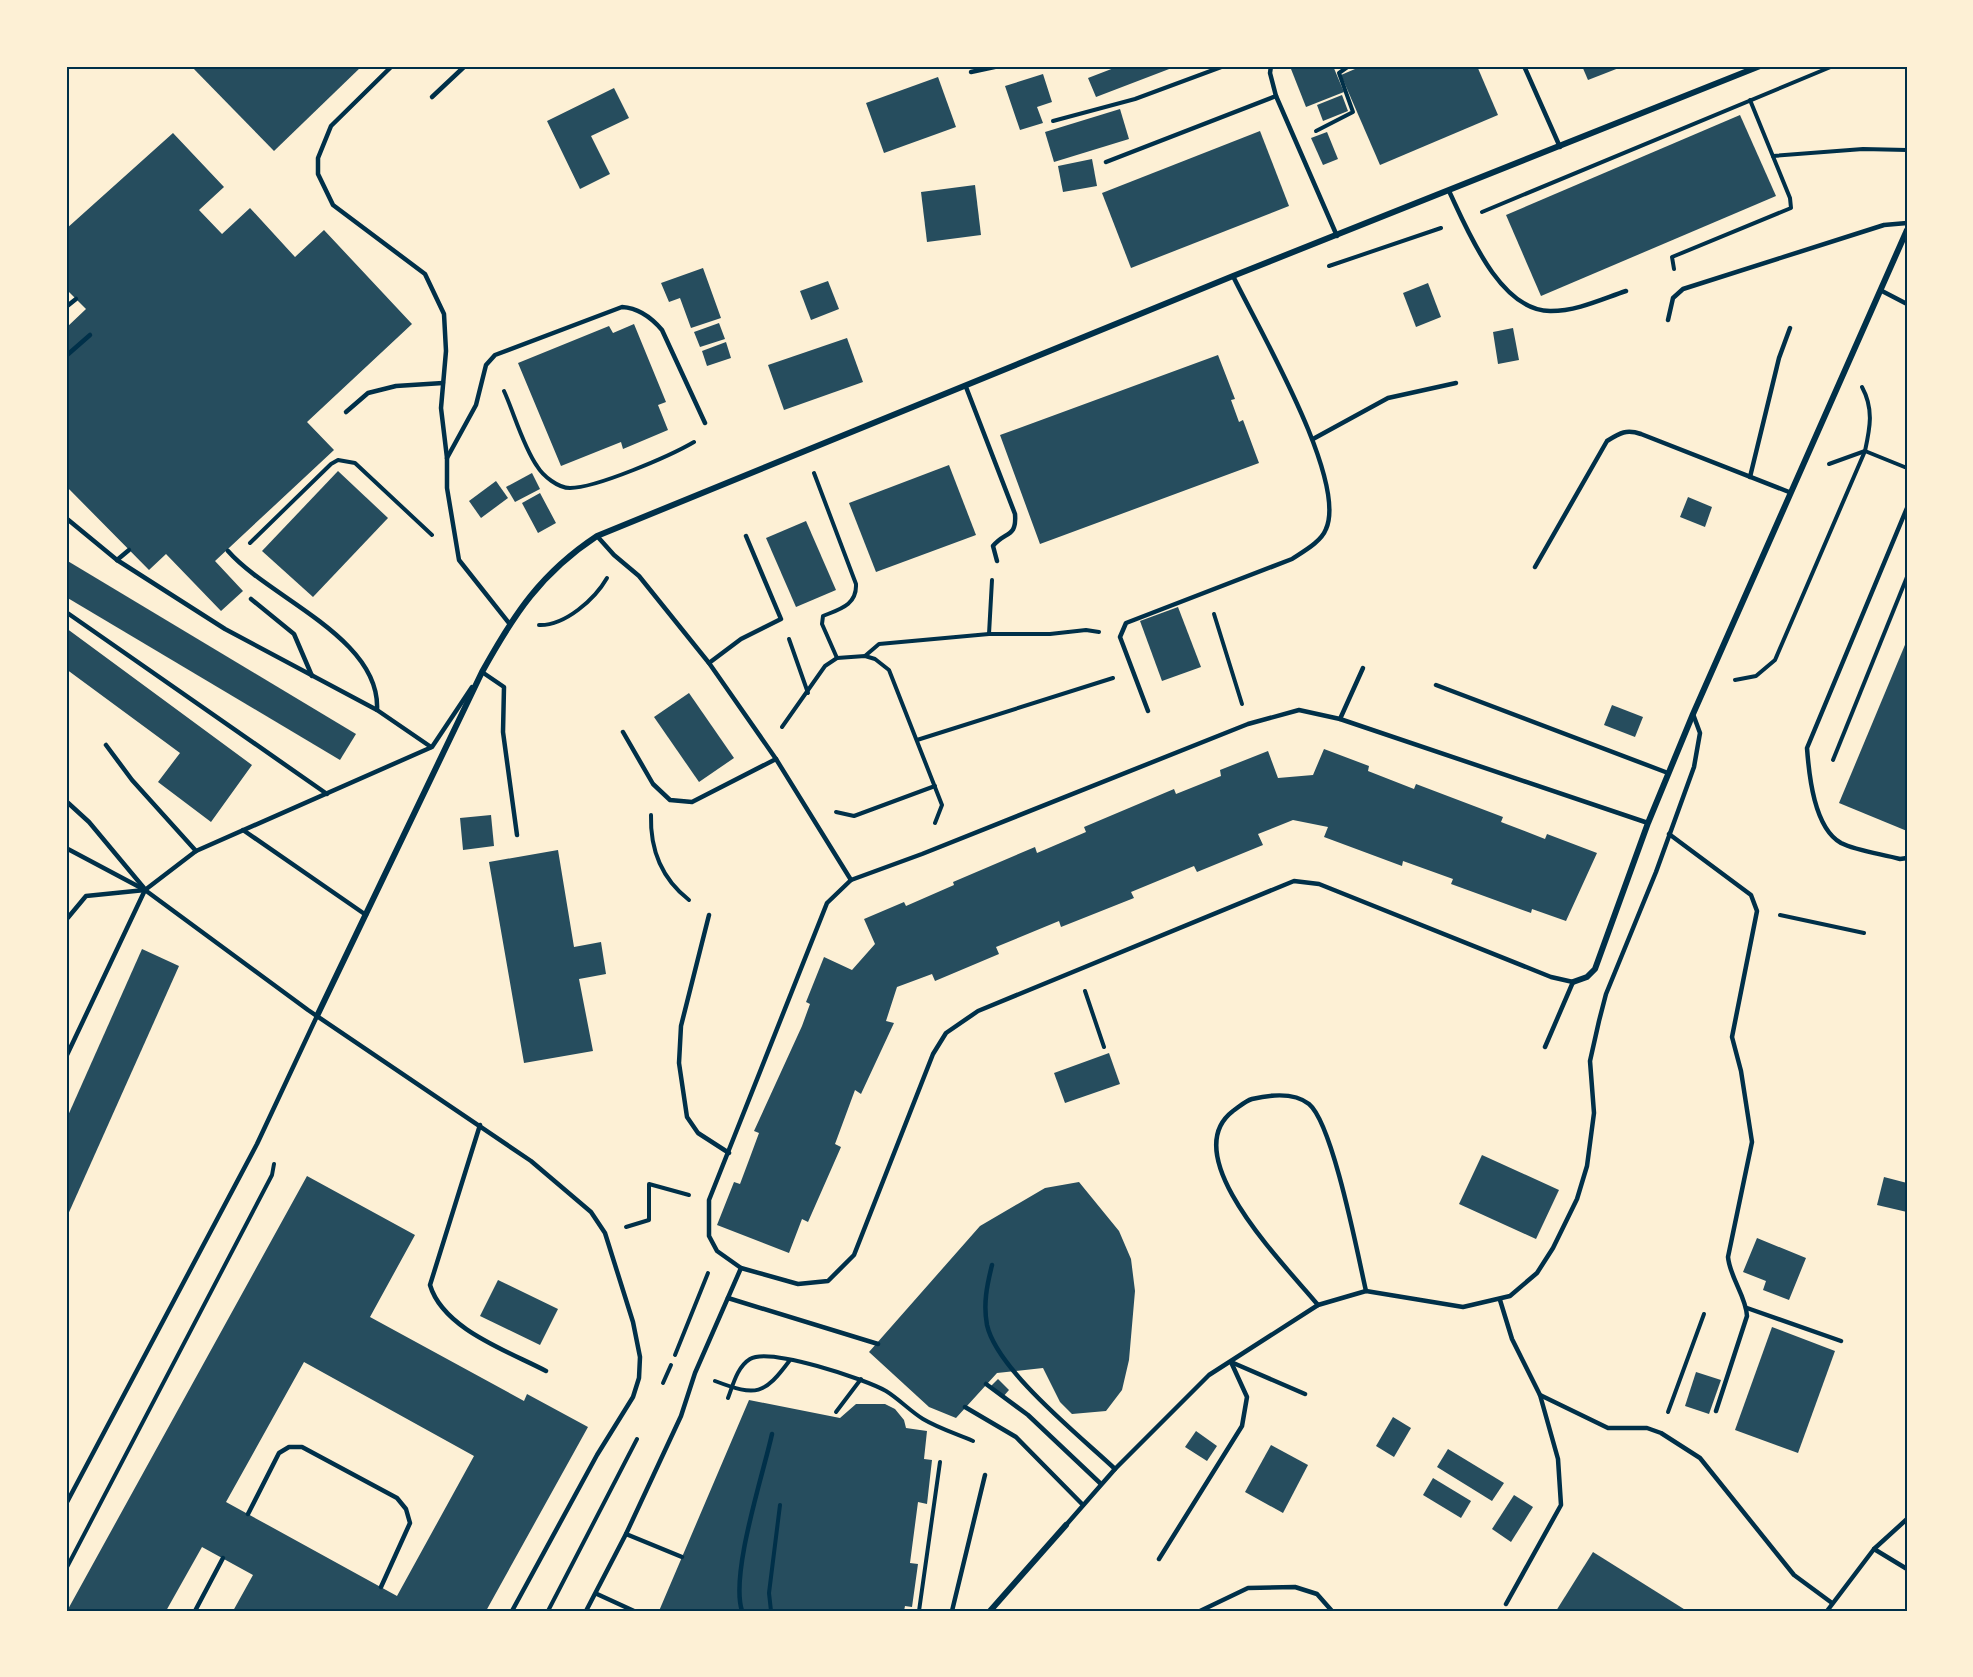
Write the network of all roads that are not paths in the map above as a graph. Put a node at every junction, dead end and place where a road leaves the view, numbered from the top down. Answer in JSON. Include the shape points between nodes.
{"nodes":[{"id":1,"x":392,"y":66,"type":"edge"},
{"id":2,"x":465,"y":66,"type":"edge"},
{"id":3,"x":999,"y":66,"type":"edge"},
{"id":4,"x":1271,"y":66,"type":"edge"},
{"id":5,"x":1524,"y":66,"type":"edge"},
{"id":6,"x":1760,"y":66,"type":"edge"},
{"id":7,"x":971,"y":72,"type":"dead end"},
{"id":8,"x":1276,"y":96,"type":"junction"},
{"id":9,"x":432,"y":97,"type":"dead end"},
{"id":10,"x":1560,"y":147,"type":"junction"},
{"id":11,"x":1106,"y":162,"type":"dead end"},
{"id":12,"x":1449,"y":191,"type":"junction"},
{"id":13,"x":1907,"y":223,"type":"edge"},
{"id":14,"x":1907,"y":230,"type":"edge"},
{"id":15,"x":1338,"y":236,"type":"junction"},
{"id":16,"x":1233,"y":276,"type":"junction"},
{"id":17,"x":1626,"y":291,"type":"dead end"},
{"id":18,"x":1882,"y":291,"type":"junction"},
{"id":19,"x":76,"y":299,"type":"dead end"},
{"id":20,"x":1907,"y":304,"type":"edge"},
{"id":21,"x":66,"y":307,"type":"edge"},
{"id":22,"x":1668,"y":320,"type":"dead end"},
{"id":23,"x":1790,"y":328,"type":"dead end"},
{"id":24,"x":90,"y":335,"type":"dead end"},
{"id":25,"x":66,"y":356,"type":"edge"},
{"id":26,"x":442,"y":383,"type":"junction"},
{"id":27,"x":1456,"y":383,"type":"dead end"},
{"id":28,"x":966,"y":387,"type":"junction"},
{"id":29,"x":346,"y":412,"type":"dead end"},
{"id":30,"x":705,"y":423,"type":"road end"},
{"id":31,"x":1313,"y":439,"type":"junction"},
{"id":32,"x":447,"y":458,"type":"junction"},
{"id":33,"x":1750,"y":477,"type":"junction"},
{"id":34,"x":1789,"y":492,"type":"junction"},
{"id":35,"x":1907,"y":508,"type":"edge"},
{"id":36,"x":66,"y":518,"type":"edge"},
{"id":37,"x":597,"y":536,"type":"junction"},
{"id":38,"x":746,"y":536,"type":"dead end"},
{"id":39,"x":129,"y":550,"type":"dead end"},
{"id":40,"x":228,"y":550,"type":"dead end"},
{"id":41,"x":117,"y":560,"type":"junction"},
{"id":42,"x":997,"y":561,"type":"dead end"},
{"id":43,"x":1535,"y":567,"type":"dead end"},
{"id":44,"x":251,"y":599,"type":"dead end"},
{"id":45,"x":66,"y":612,"type":"edge"},
{"id":46,"x":509,"y":623,"type":"junction"},
{"id":47,"x":709,"y":663,"type":"junction"},
{"id":48,"x":1364,"y":668,"type":"dead end"},
{"id":49,"x":482,"y":672,"type":"junction"},
{"id":50,"x":312,"y":676,"type":"junction"},
{"id":51,"x":1437,"y":685,"type":"dead end"},
{"id":52,"x":376,"y":710,"type":"junction"},
{"id":53,"x":1148,"y":711,"type":"dead end"},
{"id":54,"x":1693,"y":714,"type":"junction"},
{"id":55,"x":1340,"y":720,"type":"junction"},
{"id":56,"x":624,"y":732,"type":"dead end"},
{"id":57,"x":106,"y":745,"type":"dead end"},
{"id":58,"x":432,"y":747,"type":"junction"},
{"id":59,"x":776,"y":759,"type":"junction"},
{"id":60,"x":1668,"y":773,"type":"junction"},
{"id":61,"x":328,"y":794,"type":"junction"},
{"id":62,"x":66,"y":801,"type":"edge"},
{"id":63,"x":1648,"y":823,"type":"junction"},
{"id":64,"x":243,"y":830,"type":"junction"},
{"id":65,"x":1669,"y":834,"type":"junction"},
{"id":66,"x":517,"y":835,"type":"dead end"},
{"id":67,"x":66,"y":848,"type":"edge"},
{"id":68,"x":196,"y":851,"type":"junction"},
{"id":69,"x":1907,"y":858,"type":"edge"},
{"id":70,"x":850,"y":880,"type":"junction"},
{"id":71,"x":145,"y":890,"type":"junction"},
{"id":72,"x":366,"y":915,"type":"junction"},
{"id":73,"x":709,"y":915,"type":"dead end"},
{"id":74,"x":66,"y":920,"type":"edge"},
{"id":75,"x":1573,"y":982,"type":"junction"},
{"id":76,"x":317,"y":1016,"type":"junction"},
{"id":77,"x":1545,"y":1047,"type":"dead end"},
{"id":78,"x":66,"y":1057,"type":"edge"},
{"id":79,"x":480,"y":1125,"type":"junction"},
{"id":80,"x":729,"y":1153,"type":"junction"},
{"id":81,"x":992,"y":1265,"type":"dead end"},
{"id":82,"x":741,"y":1268,"type":"junction"},
{"id":83,"x":1366,"y":1291,"type":"junction"},
{"id":84,"x":728,"y":1298,"type":"junction"},
{"id":85,"x":1500,"y":1300,"type":"junction"},
{"id":86,"x":1318,"y":1305,"type":"junction"},
{"id":87,"x":1747,"y":1308,"type":"junction"},
{"id":88,"x":1841,"y":1341,"type":"dead end"},
{"id":89,"x":878,"y":1344,"type":"dead end"},
{"id":90,"x":1231,"y":1362,"type":"junction"},
{"id":91,"x":546,"y":1371,"type":"dead end"},
{"id":92,"x":986,"y":1384,"type":"dead end"},
{"id":93,"x":1305,"y":1394,"type":"dead end"},
{"id":94,"x":1540,"y":1395,"type":"junction"},
{"id":95,"x":965,"y":1407,"type":"dead end"},
{"id":96,"x":1716,"y":1411,"type":"dead end"},
{"id":97,"x":772,"y":1434,"type":"dead end"},
{"id":98,"x":1115,"y":1469,"type":"junction"},
{"id":99,"x":985,"y":1475,"type":"dead end"},
{"id":100,"x":1101,"y":1484,"type":"junction"},
{"id":101,"x":66,"y":1504,"type":"edge"},
{"id":102,"x":1083,"y":1505,"type":"junction"},
{"id":103,"x":248,"y":1514,"type":"dead end"},
{"id":104,"x":1907,"y":1519,"type":"edge"},
{"id":105,"x":1066,"y":1525,"type":"joint"},
{"id":106,"x":626,"y":1534,"type":"junction"},
{"id":107,"x":1874,"y":1549,"type":"junction"},
{"id":108,"x":682,"y":1557,"type":"dead end"},
{"id":109,"x":223,"y":1558,"type":"dead end"},
{"id":110,"x":1159,"y":1559,"type":"dead end"},
{"id":111,"x":1907,"y":1569,"type":"edge"},
{"id":112,"x":381,"y":1587,"type":"dead end"},
{"id":113,"x":597,"y":1594,"type":"junction"},
{"id":114,"x":1832,"y":1602,"type":"junction"},
{"id":115,"x":1506,"y":1604,"type":"dead end"},
{"id":116,"x":195,"y":1611,"type":"edge"},
{"id":117,"x":512,"y":1611,"type":"edge"},
{"id":118,"x":586,"y":1611,"type":"edge"},
{"id":119,"x":634,"y":1611,"type":"edge"},
{"id":120,"x":742,"y":1611,"type":"edge"},
{"id":121,"x":952,"y":1611,"type":"edge"},
{"id":122,"x":990,"y":1611,"type":"edge"},
{"id":123,"x":1200,"y":1611,"type":"edge"},
{"id":124,"x":1332,"y":1611,"type":"edge"},
{"id":125,"x":1827,"y":1611,"type":"edge"}],
"edges":[{"from":1,"to":26,"type":"lane","via":[[332,126],[318,158],[318,174],[333,204],[425,274],[444,314],[446,351]]},
{"from":2,"to":9,"type":"lane"},
{"from":3,"to":7,"type":"lane"},
{"from":4,"to":8,"type":"lane"},
{"from":5,"to":10,"type":"lane"},
{"from":6,"to":10,"type":"street"},
{"from":8,"to":11,"type":"lane"},
{"from":8,"to":15,"type":"lane"},
{"from":10,"to":12,"type":"street"},
{"from":12,"to":15,"type":"street"},
{"from":12,"to":17,"type":"lane","via":[[1495,279],[1534,308],[1572,309]]},
{"from":13,"to":22,"type":"lane","via":[[1884,225],[1683,289],[1673,298]]},
{"from":14,"to":18,"type":"street"},
{"from":15,"to":16,"type":"street"},
{"from":16,"to":28,"type":"street"},
{"from":16,"to":31,"type":"lane"},
{"from":18,"to":20,"type":"lane"},
{"from":18,"to":34,"type":"street"},
{"from":19,"to":21,"type":"lane"},
{"from":23,"to":33,"type":"lane"},
{"from":24,"to":25,"type":"lane"},
{"from":26,"to":29,"type":"lane","via":[[396,386],[368,393]]},
{"from":26,"to":32,"type":"lane"},
{"from":27,"to":31,"type":"lane","via":[[1388,398]]},
{"from":28,"to":37,"type":"street"},
{"from":28,"to":42,"type":"lane","via":[[1015,514],[1016,526],[993,546]]},
{"from":30,"to":32,"type":"lane","via":[[662,330],[652,318],[622,307],[495,355],[486,365],[476,405]]},
{"from":31,"to":53,"type":"lane","via":[[1329,494],[1330,513],[1326,531],[1311,547],[1292,559],[1126,623],[1120,636]]},
{"from":32,"to":46,"type":"lane","via":[[447,488],[459,560]]},
{"from":33,"to":34,"type":"lane"},
{"from":33,"to":43,"type":"lane","via":[[1641,434],[1621,432],[1607,441]]},
{"from":34,"to":54,"type":"street"},
{"from":35,"to":69,"type":"lane","via":[[1807,748],[1810,783],[1824,826],[1840,842]]},
{"from":36,"to":41,"type":"lane"},
{"from":37,"to":46,"type":"street","via":[[550,571]]},
{"from":37,"to":47,"type":"lane","via":[[639,576]]},
{"from":38,"to":47,"type":"lane","via":[[781,619],[741,639]]},
{"from":39,"to":41,"type":"lane"},
{"from":40,"to":52,"type":"lane","via":[[274,591],[321,620],[351,649],[376,684]]},
{"from":41,"to":50,"type":"lane","via":[[225,629]]},
{"from":44,"to":50,"type":"lane","via":[[294,634]]},
{"from":45,"to":61,"type":"lane"},
{"from":46,"to":49,"type":"street"},
{"from":47,"to":59,"type":"lane"},
{"from":48,"to":55,"type":"lane"},
{"from":49,"to":58,"type":"lane"},
{"from":49,"to":66,"type":"lane","via":[[504,687],[503,732]]},
{"from":49,"to":72,"type":"street"},
{"from":50,"to":52,"type":"lane"},
{"from":51,"to":60,"type":"lane"},
{"from":52,"to":58,"type":"lane"},
{"from":54,"to":60,"type":"street"},
{"from":54,"to":65,"type":"lane","via":[[1700,733],[1698,749]]},
{"from":55,"to":63,"type":"lane"},
{"from":55,"to":70,"type":"lane","via":[[1299,710],[1248,724]]},
{"from":56,"to":59,"type":"lane","via":[[653,784],[670,800],[692,802]]},
{"from":57,"to":68,"type":"lane"},
{"from":58,"to":61,"type":"lane"},
{"from":59,"to":70,"type":"lane"},
{"from":60,"to":63,"type":"street"},
{"from":61,"to":64,"type":"lane"},
{"from":62,"to":71,"type":"lane","via":[[89,822]]},
{"from":63,"to":75,"type":"street","via":[[1595,969],[1587,978]]},
{"from":64,"to":68,"type":"lane"},
{"from":64,"to":72,"type":"lane"},
{"from":65,"to":85,"type":"lane","via":[[1599,1021],[1590,1061],[1592,1136],[1577,1199],[1537,1273]]},
{"from":65,"to":87,"type":"lane","via":[[1751,896],[1757,910],[1732,1037],[1752,1142],[1728,1257],[1731,1275]]},
{"from":67,"to":71,"type":"lane"},
{"from":68,"to":71,"type":"lane"},
{"from":70,"to":80,"type":"lane","via":[[827,903]]},
{"from":71,"to":74,"type":"lane","via":[[86,896]]},
{"from":71,"to":76,"type":"lane"},
{"from":71,"to":78,"type":"lane"},
{"from":72,"to":76,"type":"street"},
{"from":73,"to":80,"type":"lane","via":[[681,1026],[678,1063],[687,1117],[698,1133]]},
{"from":75,"to":77,"type":"lane"},
{"from":75,"to":82,"type":"lane","via":[[1551,977],[1319,884],[1294,881],[978,1011],[946,1032],[933,1054],[854,1255],[828,1281],[818,1283],[798,1284]]},
{"from":76,"to":79,"type":"lane"},
{"from":76,"to":101,"type":"lane","via":[[257,1144]]},
{"from":79,"to":91,"type":"lane","via":[[430,1285],[435,1301],[447,1316]]},
{"from":79,"to":117,"type":"lane","via":[[531,1161],[591,1212],[605,1233],[640,1357],[633,1397]]},
{"from":80,"to":82,"type":"lane","via":[[709,1200],[709,1236],[717,1251]]},
{"from":81,"to":98,"type":"lane","via":[[985,1308],[987,1326],[1002,1359]]},
{"from":82,"to":84,"type":"lane"},
{"from":83,"to":85,"type":"lane","via":[[1463,1307]]},
{"from":83,"to":86,"type":"lane"},
{"from":83,"to":86,"type":"lane","via":[[1325,1129],[1309,1104],[1279,1094],[1248,1100],[1225,1117],[1216,1134],[1216,1163],[1234,1201]]},
{"from":84,"to":89,"type":"lane"},
{"from":84,"to":106,"type":"lane","via":[[681,1416]]},
{"from":85,"to":94,"type":"lane","via":[[1512,1339]]},
{"from":86,"to":90,"type":"lane"},
{"from":87,"to":88,"type":"lane"},
{"from":87,"to":96,"type":"lane"},
{"from":90,"to":93,"type":"lane"},
{"from":90,"to":98,"type":"lane","via":[[1186,1396]]},
{"from":90,"to":110,"type":"lane","via":[[1247,1397],[1242,1426]]},
{"from":92,"to":100,"type":"lane","via":[[1034,1420]]},
{"from":94,"to":114,"type":"lane","via":[[1608,1428],[1647,1428],[1660,1433],[1700,1458],[1794,1575]]},
{"from":94,"to":115,"type":"lane","via":[[1558,1459],[1561,1505]]},
{"from":95,"to":102,"type":"lane","via":[[1016,1437]]},
{"from":97,"to":120,"type":"lane","via":[[742,1559]]},
{"from":98,"to":100,"type":"lane"},
{"from":99,"to":121,"type":"lane"},
{"from":100,"to":102,"type":"lane"},
{"from":102,"to":105,"type":"lane"},
{"from":103,"to":112,"type":"lane","via":[[279,1453],[290,1447],[302,1447],[397,1498],[410,1523]]},
{"from":104,"to":107,"type":"lane"},
{"from":105,"to":122,"type":"street"},
{"from":106,"to":108,"type":"lane"},
{"from":106,"to":113,"type":"lane"},
{"from":107,"to":111,"type":"lane"},
{"from":107,"to":114,"type":"lane"},
{"from":109,"to":116,"type":"lane"},
{"from":113,"to":118,"type":"lane"},
{"from":113,"to":119,"type":"lane"},
{"from":114,"to":125,"type":"lane"},
{"from":123,"to":124,"type":"lane","via":[[1248,1588],[1295,1587],[1317,1594]]}]}
